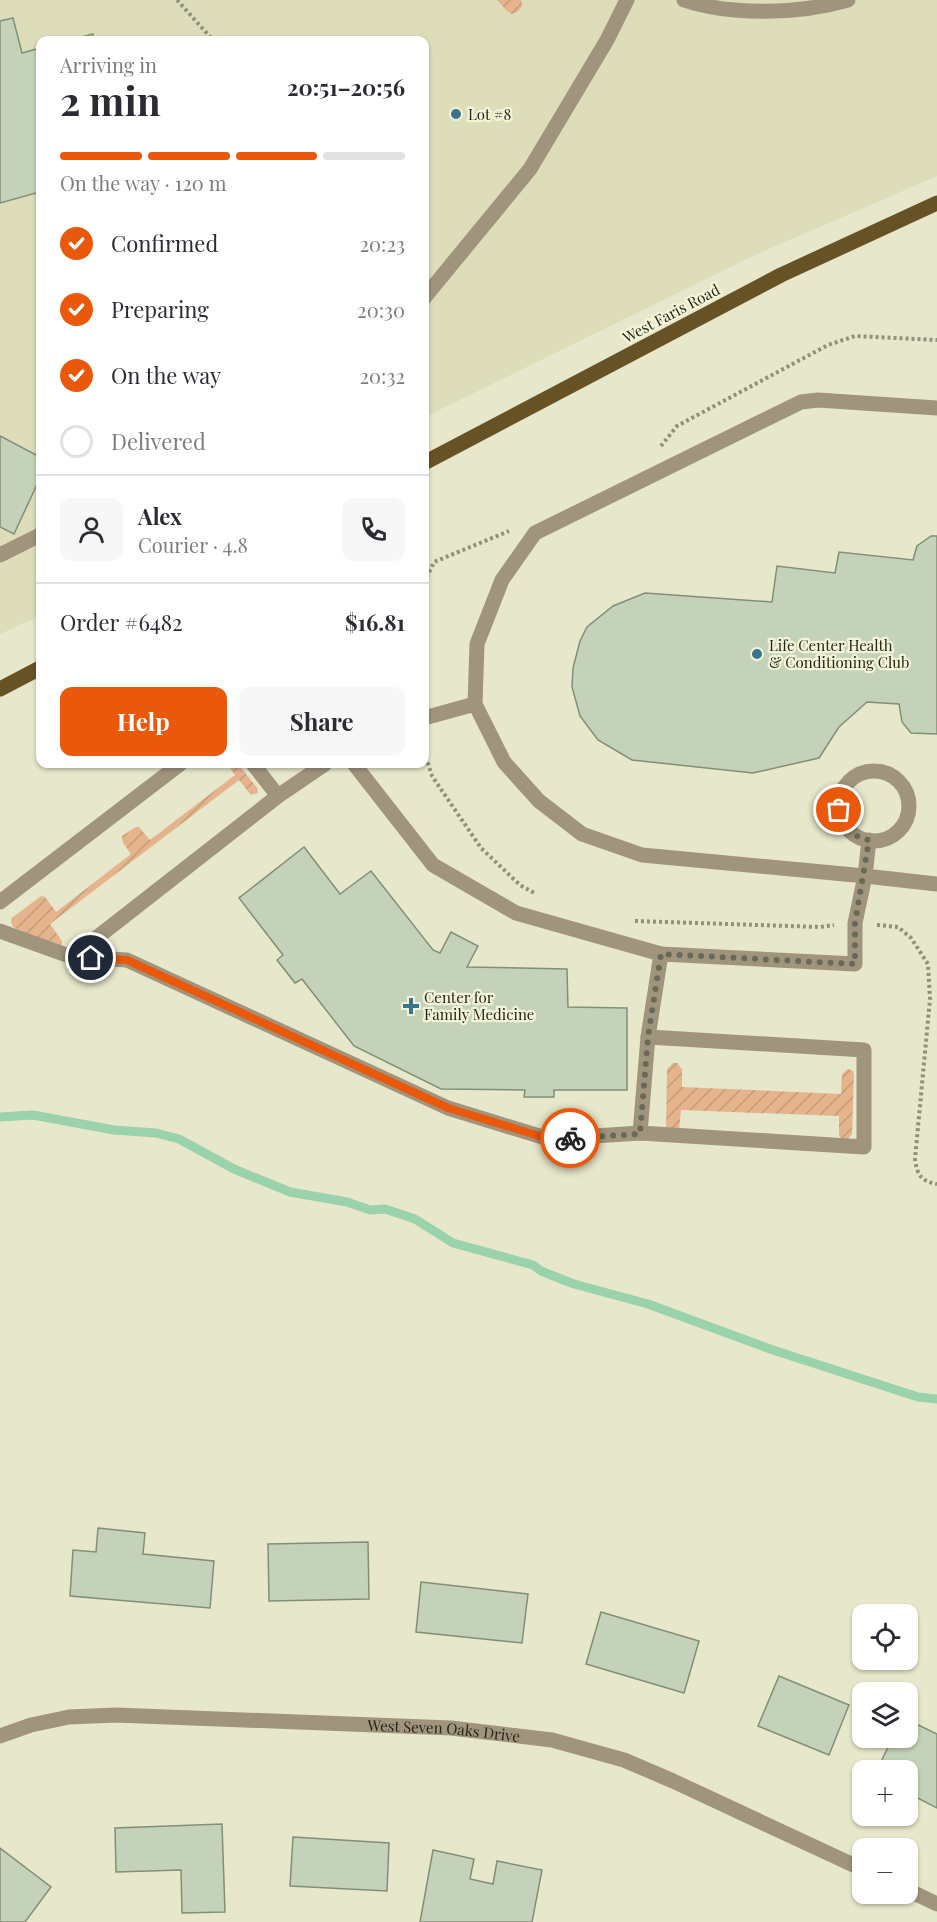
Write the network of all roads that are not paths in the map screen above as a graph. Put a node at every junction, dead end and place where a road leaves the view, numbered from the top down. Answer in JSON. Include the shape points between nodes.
{"nodes":[{"id":1,"x":627,"y":0,"type":"edge"},
{"id":2,"x":684,"y":0,"type":"edge"},
{"id":3,"x":848,"y":0,"type":"edge"},
{"id":4,"x":937,"y":203,"type":"edge"},
{"id":5,"x":429,"y":292,"type":"edge"},
{"id":6,"x":937,"y":408,"type":"edge"},
{"id":7,"x":429,"y":460,"type":"edge"},
{"id":8,"x":36,"y":537,"type":"edge"},
{"id":9,"x":0,"y":555,"type":"edge"},
{"id":10,"x":36,"y":671,"type":"edge"},
{"id":11,"x":0,"y":689,"type":"edge"},
{"id":12,"x":475,"y":704,"type":"junction"},
{"id":13,"x":429,"y":717,"type":"edge"},
{"id":14,"x":175,"y":768,"type":"edge"},
{"id":15,"x":256,"y":768,"type":"edge"},
{"id":16,"x":319,"y":768,"type":"edge"},
{"id":17,"x":357,"y":768,"type":"edge"},
{"id":18,"x":278,"y":796,"type":"junction"},
{"id":19,"x":869,"y":840,"type":"junction"},
{"id":20,"x":865,"y":876,"type":"junction"},
{"id":21,"x":937,"y":884,"type":"edge"},
{"id":22,"x":0,"y":902,"type":"edge"},
{"id":23,"x":0,"y":931,"type":"edge"},
{"id":24,"x":661,"y":954,"type":"junction"},
{"id":25,"x":72,"y":957,"type":"junction"},
{"id":26,"x":648,"y":1037,"type":"junction"},
{"id":27,"x":640,"y":1134,"type":"junction"},
{"id":28,"x":0,"y":1736,"type":"edge"},
{"id":29,"x":852,"y":1864,"type":"edge"},
{"id":30,"x":918,"y":1895,"type":"edge"},
{"id":31,"x":937,"y":1904,"type":"edge"}],
"edges":[{"from":1,"to":5,"type":"street","via":[[530,169]]},
{"from":2,"to":3,"type":"street","via":[[700,6],[752,11],[797,10]]},
{"from":4,"to":7,"type":"main road","name":"West Faris Road","via":[[782,275]]},
{"from":6,"to":12,"type":"street","via":[[837,400],[801,402],[535,533],[502,580],[477,644]]},
{"from":8,"to":9,"type":"street"},
{"from":10,"to":11,"type":"main road"},
{"from":12,"to":13,"type":"street"},
{"from":12,"to":20,"type":"street","via":[[504,762],[539,801],[582,834],[642,855]]},
{"from":14,"to":22,"type":"street"},
{"from":15,"to":18,"type":"street"},
{"from":16,"to":18,"type":"street"},
{"from":17,"to":24,"type":"street","via":[[434,865],[516,913]]},
{"from":18,"to":25,"type":"street"},
{"from":19,"to":19,"type":"street","via":[[889,838],[900,830],[910,806],[901,783],[891,774],[879,771],[857,775],[842,790],[839,800],[843,823],[852,833]]},
{"from":19,"to":20,"type":"street"},
{"from":20,"to":21,"type":"street"},
{"from":20,"to":24,"type":"street","via":[[855,923],[855,964]]},
{"from":23,"to":25,"type":"street"},
{"from":24,"to":26,"type":"street"},
{"from":25,"to":27,"type":"street","via":[[127,960],[448,1108],[549,1139]]},
{"from":26,"to":27,"type":"street"},
{"from":26,"to":27,"type":"street","via":[[864,1050],[864,1147]]},
{"from":28,"to":29,"type":"street","name":"West Seven Oaks Drive","via":[[69,1717],[116,1715],[451,1728],[552,1740],[624,1760],[673,1780]]},
{"from":30,"to":31,"type":"street"}]}
